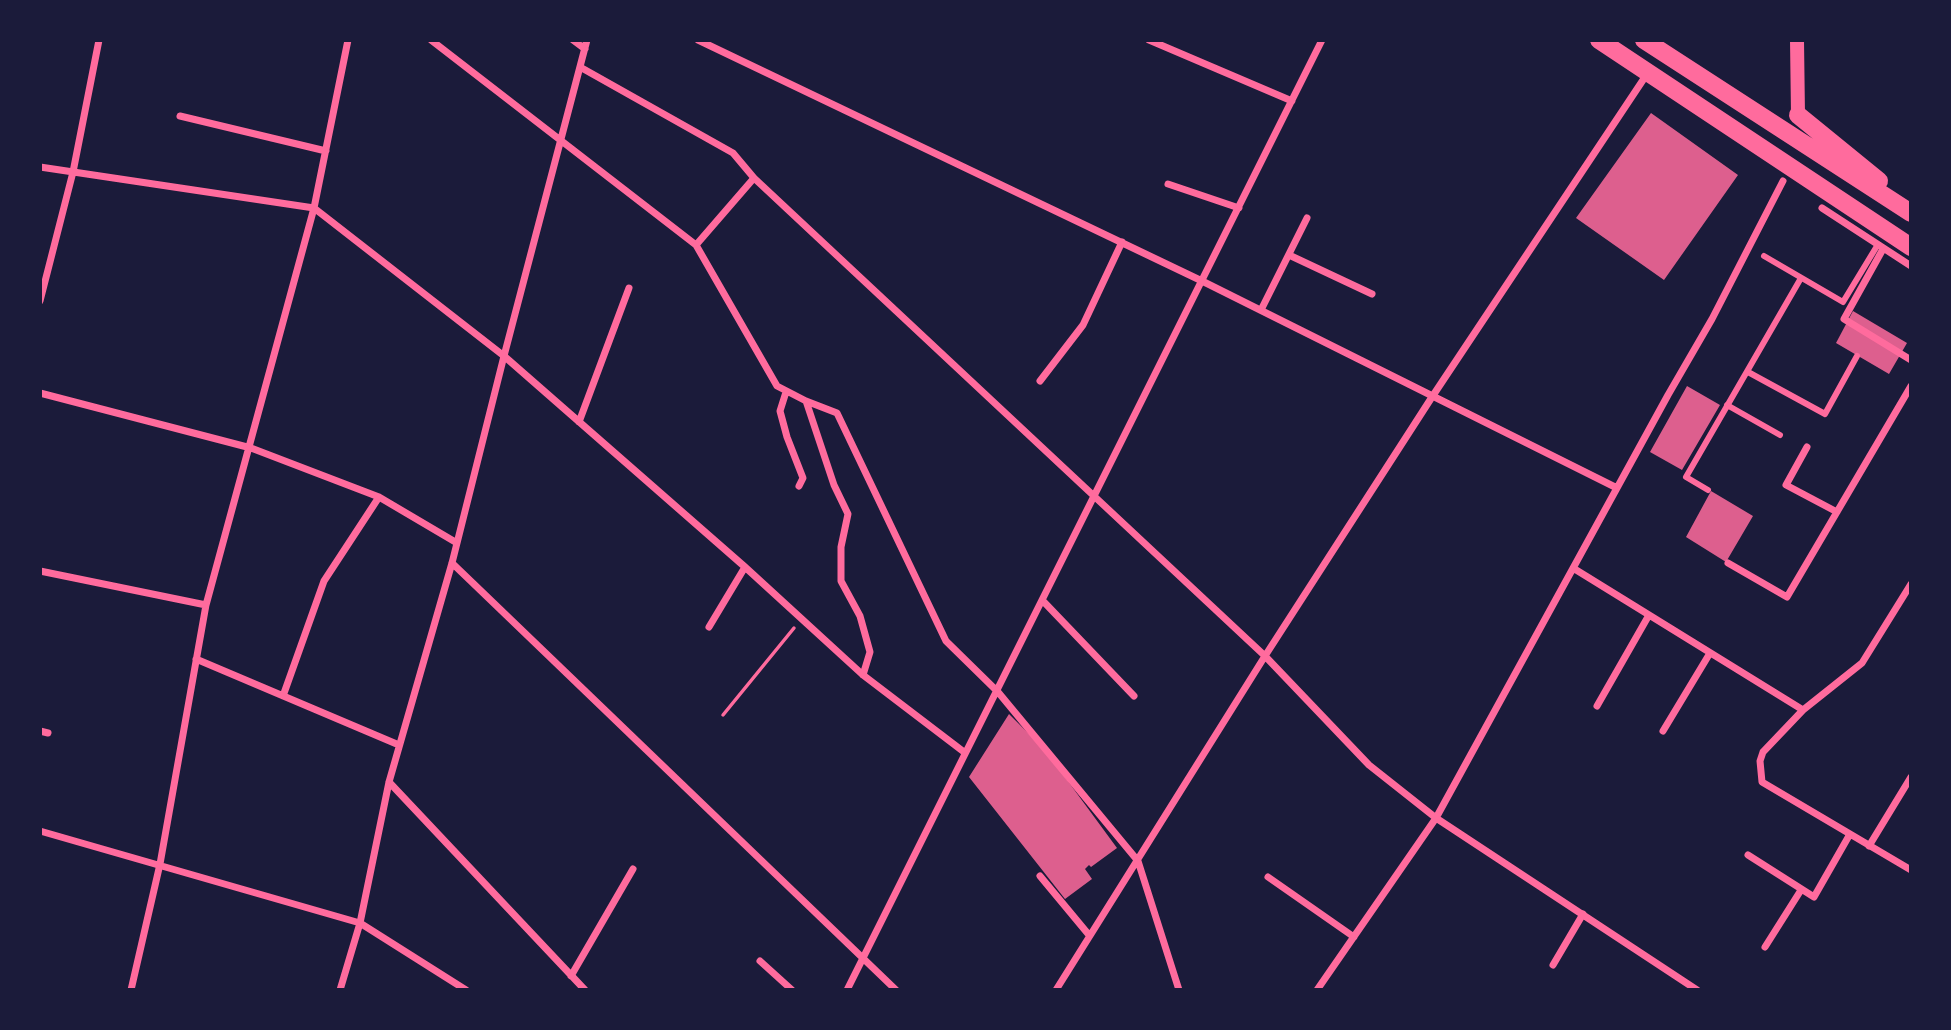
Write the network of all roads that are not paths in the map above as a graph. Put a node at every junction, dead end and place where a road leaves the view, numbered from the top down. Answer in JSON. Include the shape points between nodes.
{"nodes":[{"id":1,"x":99,"y":40,"type":"edge"},
{"id":2,"x":348,"y":40,"type":"edge"},
{"id":3,"x":431,"y":40,"type":"edge"},
{"id":4,"x":573,"y":40,"type":"edge"},
{"id":5,"x":587,"y":40,"type":"edge"},
{"id":6,"x":698,"y":40,"type":"edge"},
{"id":7,"x":1149,"y":40,"type":"edge"},
{"id":8,"x":1322,"y":40,"type":"edge"},
{"id":9,"x":1598,"y":40,"type":"edge"},
{"id":10,"x":1644,"y":40,"type":"edge"},
{"id":11,"x":1797,"y":40,"type":"edge"},
{"id":12,"x":585,"y":49,"type":"junction"},
{"id":13,"x":580,"y":67,"type":"junction"},
{"id":14,"x":1647,"y":74,"type":"junction"},
{"id":15,"x":1292,"y":102,"type":"junction"},
{"id":16,"x":180,"y":116,"type":"dead end"},
{"id":17,"x":1798,"y":118,"type":"joint"},
{"id":18,"x":560,"y":142,"type":"junction"},
{"id":19,"x":326,"y":151,"type":"junction"},
{"id":20,"x":40,"y":166,"type":"edge"},
{"id":21,"x":72,"y":172,"type":"junction"},
{"id":22,"x":754,"y":178,"type":"junction"},
{"id":23,"x":1783,"y":181,"type":"dead end"},
{"id":24,"x":1168,"y":184,"type":"dead end"},
{"id":25,"x":314,"y":208,"type":"junction"},
{"id":26,"x":1239,"y":208,"type":"junction"},
{"id":27,"x":1822,"y":208,"type":"dead end"},
{"id":28,"x":1911,"y":211,"type":"edge"},
{"id":29,"x":1307,"y":218,"type":"dead end"},
{"id":30,"x":1122,"y":242,"type":"junction"},
{"id":31,"x":695,"y":245,"type":"junction"},
{"id":32,"x":1911,"y":247,"type":"edge"},
{"id":33,"x":1880,"y":248,"type":"junction"},
{"id":34,"x":1289,"y":255,"type":"junction"},
{"id":35,"x":1764,"y":256,"type":"dead end"},
{"id":36,"x":1911,"y":266,"type":"edge"},
{"id":37,"x":1801,"y":278,"type":"junction"},
{"id":38,"x":1202,"y":281,"type":"junction"},
{"id":39,"x":629,"y":288,"type":"dead end"},
{"id":40,"x":1373,"y":294,"type":"dead end"},
{"id":41,"x":40,"y":302,"type":"edge"},
{"id":42,"x":1261,"y":310,"type":"junction"},
{"id":43,"x":504,"y":356,"type":"junction"},
{"id":44,"x":1857,"y":356,"type":"dead end"},
{"id":45,"x":1911,"y":360,"type":"edge"},
{"id":46,"x":1748,"y":372,"type":"junction"},
{"id":47,"x":1040,"y":381,"type":"dead end"},
{"id":48,"x":1911,"y":386,"type":"edge"},
{"id":49,"x":786,"y":392,"type":"junction"},
{"id":50,"x":40,"y":393,"type":"edge"},
{"id":51,"x":1432,"y":397,"type":"junction"},
{"id":52,"x":806,"y":401,"type":"junction"},
{"id":53,"x":1727,"y":405,"type":"junction"},
{"id":54,"x":579,"y":422,"type":"junction"},
{"id":55,"x":1780,"y":435,"type":"dead end"},
{"id":56,"x":1807,"y":447,"type":"dead end"},
{"id":57,"x":251,"y":448,"type":"junction"},
{"id":58,"x":799,"y":486,"type":"dead end"},
{"id":59,"x":1617,"y":488,"type":"junction"},
{"id":60,"x":1708,"y":490,"type":"dead end"},
{"id":61,"x":1095,"y":495,"type":"junction"},
{"id":62,"x":379,"y":497,"type":"junction"},
{"id":63,"x":1837,"y":512,"type":"junction"},
{"id":64,"x":457,"y":542,"type":"junction"},
{"id":65,"x":452,"y":563,"type":"junction"},
{"id":66,"x":1728,"y":563,"type":"dead end"},
{"id":67,"x":745,"y":567,"type":"junction"},
{"id":68,"x":1573,"y":568,"type":"junction"},
{"id":69,"x":40,"y":571,"type":"edge"},
{"id":70,"x":1911,"y":584,"type":"edge"},
{"id":71,"x":1043,"y":601,"type":"junction"},
{"id":72,"x":206,"y":605,"type":"junction"},
{"id":73,"x":1649,"y":615,"type":"junction"},
{"id":74,"x":709,"y":627,"type":"dead end"},
{"id":75,"x":1710,"y":653,"type":"junction"},
{"id":76,"x":1265,"y":656,"type":"junction"},
{"id":77,"x":196,"y":659,"type":"junction"},
{"id":78,"x":863,"y":675,"type":"junction"},
{"id":79,"x":998,"y":692,"type":"junction"},
{"id":80,"x":284,"y":696,"type":"junction"},
{"id":81,"x":1134,"y":696,"type":"dead end"},
{"id":82,"x":1597,"y":706,"type":"dead end"},
{"id":83,"x":1803,"y":710,"type":"junction"},
{"id":84,"x":1664,"y":731,"type":"dead end"},
{"id":85,"x":399,"y":744,"type":"junction"},
{"id":86,"x":964,"y":752,"type":"junction"},
{"id":87,"x":1911,"y":777,"type":"edge"},
{"id":88,"x":388,"y":782,"type":"junction"},
{"id":89,"x":1436,"y":818,"type":"junction"},
{"id":90,"x":40,"y":831,"type":"edge"},
{"id":91,"x":1850,"y":834,"type":"junction"},
{"id":92,"x":1869,"y":846,"type":"junction"},
{"id":93,"x":1748,"y":855,"type":"dead end"},
{"id":94,"x":1138,"y":861,"type":"junction"},
{"id":95,"x":160,"y":864,"type":"junction"},
{"id":96,"x":633,"y":869,"type":"dead end"},
{"id":97,"x":1911,"y":870,"type":"edge"},
{"id":98,"x":1040,"y":876,"type":"dead end"},
{"id":99,"x":1268,"y":877,"type":"dead end"},
{"id":100,"x":1801,"y":890,"type":"junction"},
{"id":101,"x":1583,"y":914,"type":"junction"},
{"id":102,"x":360,"y":923,"type":"junction"},
{"id":103,"x":1089,"y":935,"type":"junction"},
{"id":104,"x":1353,"y":937,"type":"junction"},
{"id":105,"x":1766,"y":947,"type":"dead end"},
{"id":106,"x":865,"y":958,"type":"junction"},
{"id":107,"x":760,"y":961,"type":"dead end"},
{"id":108,"x":1553,"y":965,"type":"dead end"},
{"id":109,"x":571,"y":976,"type":"junction"},
{"id":110,"x":131,"y":990,"type":"edge"},
{"id":111,"x":340,"y":990,"type":"edge"},
{"id":112,"x":466,"y":990,"type":"edge"},
{"id":113,"x":584,"y":990,"type":"edge"},
{"id":114,"x":792,"y":990,"type":"edge"},
{"id":115,"x":847,"y":990,"type":"edge"},
{"id":116,"x":896,"y":990,"type":"edge"},
{"id":117,"x":1056,"y":990,"type":"edge"},
{"id":118,"x":1179,"y":990,"type":"edge"},
{"id":119,"x":1317,"y":990,"type":"edge"},
{"id":120,"x":1697,"y":990,"type":"edge"}],
"edges":[{"from":1,"to":21,"type":"street"},
{"from":2,"to":19,"type":"street"},
{"from":3,"to":18,"type":"street"},
{"from":4,"to":12,"type":"street"},
{"from":5,"to":12,"type":"street"},
{"from":6,"to":30,"type":"street"},
{"from":7,"to":15,"type":"street"},
{"from":8,"to":15,"type":"street"},
{"from":9,"to":14,"type":"main road"},
{"from":10,"to":28,"type":"main road"},
{"from":11,"to":17,"type":"main road"},
{"from":12,"to":13,"type":"street"},
{"from":13,"to":18,"type":"street"},
{"from":13,"to":22,"type":"street","via":[[733,153]]},
{"from":14,"to":32,"type":"main road"},
{"from":14,"to":51,"type":"street"},
{"from":15,"to":26,"type":"street"},
{"from":16,"to":19,"type":"street"},
{"from":17,"to":28,"type":"main road"},
{"from":18,"to":31,"type":"street"},
{"from":18,"to":43,"type":"street"},
{"from":19,"to":25,"type":"street"},
{"from":20,"to":21,"type":"street"},
{"from":21,"to":25,"type":"street"},
{"from":21,"to":41,"type":"street"},
{"from":22,"to":31,"type":"street"},
{"from":22,"to":61,"type":"street"},
{"from":23,"to":59,"type":"street"},
{"from":24,"to":26,"type":"street"},
{"from":25,"to":43,"type":"street"},
{"from":25,"to":57,"type":"street"},
{"from":26,"to":38,"type":"street"},
{"from":27,"to":33,"type":"street"},
{"from":29,"to":34,"type":"street"},
{"from":30,"to":38,"type":"street"},
{"from":30,"to":47,"type":"street","via":[[1083,326]]},
{"from":31,"to":49,"type":"street","via":[[776,386]]},
{"from":33,"to":36,"type":"street"},
{"from":33,"to":37,"type":"street","via":[[1843,302]]},
{"from":33,"to":45,"type":"street","via":[[1844,320]]},
{"from":34,"to":40,"type":"street"},
{"from":34,"to":42,"type":"street"},
{"from":35,"to":37,"type":"street"},
{"from":37,"to":46,"type":"street"},
{"from":38,"to":42,"type":"street"},
{"from":38,"to":61,"type":"street"},
{"from":39,"to":54,"type":"street"},
{"from":42,"to":51,"type":"street"},
{"from":43,"to":54,"type":"street"},
{"from":43,"to":64,"type":"street"},
{"from":44,"to":46,"type":"street","via":[[1825,414]]},
{"from":46,"to":53,"type":"street"},
{"from":48,"to":63,"type":"street"},
{"from":49,"to":52,"type":"street"},
{"from":49,"to":58,"type":"street","via":[[780,411],[803,478]]},
{"from":50,"to":57,"type":"street"},
{"from":51,"to":59,"type":"street"},
{"from":51,"to":76,"type":"street"},
{"from":52,"to":78,"type":"street","via":[[848,514],[840,556],[841,581],[860,616],[870,652]]},
{"from":52,"to":79,"type":"street","via":[[837,413],[946,641]]},
{"from":53,"to":55,"type":"street"},
{"from":53,"to":60,"type":"street","via":[[1686,477]]},
{"from":54,"to":67,"type":"street"},
{"from":56,"to":63,"type":"street","via":[[1786,485]]},
{"from":57,"to":62,"type":"street"},
{"from":57,"to":72,"type":"street"},
{"from":59,"to":68,"type":"street"},
{"from":61,"to":71,"type":"street"},
{"from":61,"to":76,"type":"street"},
{"from":62,"to":64,"type":"street"},
{"from":62,"to":80,"type":"street","via":[[324,581]]},
{"from":63,"to":66,"type":"street","via":[[1787,597]]},
{"from":64,"to":65,"type":"street"},
{"from":65,"to":85,"type":"street"},
{"from":65,"to":106,"type":"street"},
{"from":67,"to":74,"type":"street"},
{"from":67,"to":78,"type":"street"},
{"from":68,"to":73,"type":"street"},
{"from":68,"to":89,"type":"street"},
{"from":69,"to":72,"type":"street"},
{"from":70,"to":83,"type":"street","via":[[1862,663]]},
{"from":71,"to":79,"type":"street"},
{"from":71,"to":81,"type":"street"},
{"from":72,"to":77,"type":"street"},
{"from":73,"to":75,"type":"street"},
{"from":73,"to":82,"type":"street"},
{"from":75,"to":83,"type":"street"},
{"from":75,"to":84,"type":"street"},
{"from":76,"to":89,"type":"street","via":[[1368,765]]},
{"from":76,"to":94,"type":"street"},
{"from":77,"to":80,"type":"street"},
{"from":77,"to":95,"type":"street"},
{"from":78,"to":86,"type":"street"},
{"from":79,"to":86,"type":"street"},
{"from":79,"to":94,"type":"street"},
{"from":80,"to":85,"type":"street"},
{"from":83,"to":91,"type":"street","via":[[1763,752],[1762,782]]},
{"from":85,"to":88,"type":"street"},
{"from":86,"to":106,"type":"street"},
{"from":87,"to":92,"type":"street"},
{"from":88,"to":102,"type":"street"},
{"from":88,"to":109,"type":"street"},
{"from":89,"to":101,"type":"street"},
{"from":89,"to":104,"type":"street"},
{"from":90,"to":95,"type":"street"},
{"from":91,"to":92,"type":"street"},
{"from":91,"to":100,"type":"street","via":[[1814,897]]},
{"from":92,"to":97,"type":"street"},
{"from":93,"to":100,"type":"street"},
{"from":94,"to":103,"type":"street"},
{"from":94,"to":118,"type":"street"},
{"from":95,"to":102,"type":"street"},
{"from":95,"to":110,"type":"street"},
{"from":96,"to":109,"type":"street"},
{"from":98,"to":103,"type":"street"},
{"from":99,"to":104,"type":"street"},
{"from":100,"to":105,"type":"street"},
{"from":101,"to":108,"type":"street"},
{"from":101,"to":120,"type":"street"},
{"from":102,"to":111,"type":"street"},
{"from":102,"to":112,"type":"street"},
{"from":103,"to":117,"type":"street"},
{"from":104,"to":119,"type":"street"},
{"from":106,"to":115,"type":"street"},
{"from":106,"to":116,"type":"street"},
{"from":107,"to":114,"type":"street"},
{"from":109,"to":113,"type":"street"}]}
